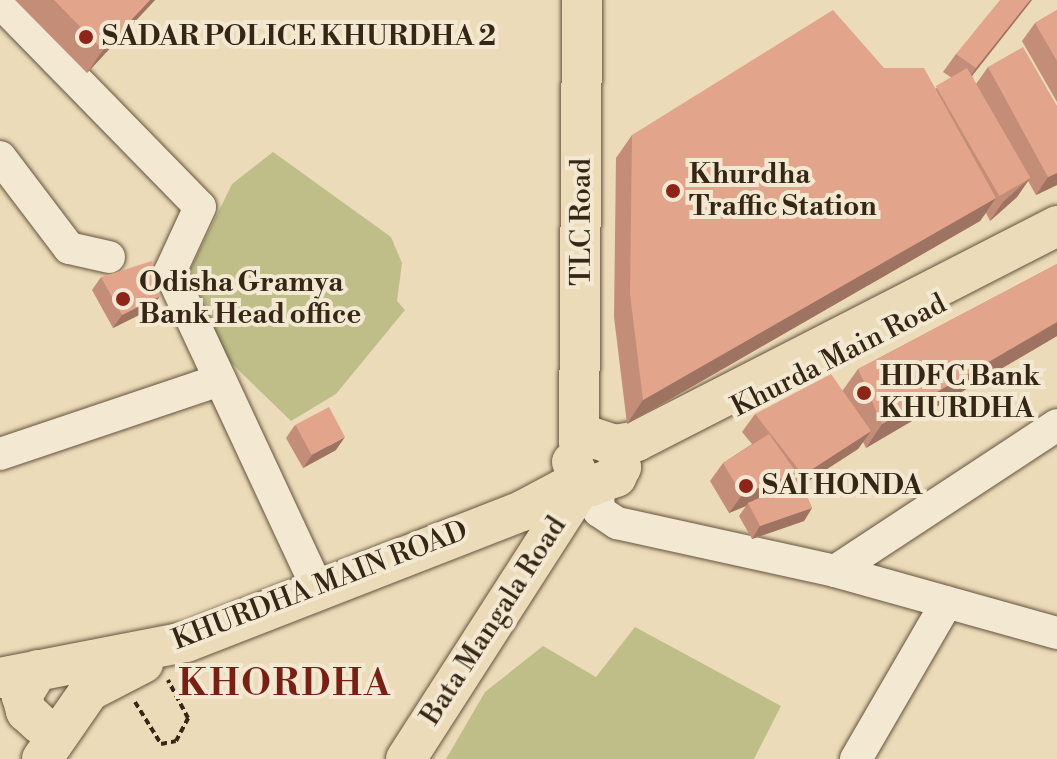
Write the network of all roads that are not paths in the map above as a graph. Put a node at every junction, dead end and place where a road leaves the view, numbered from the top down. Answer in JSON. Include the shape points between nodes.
{"nodes":[{"id":1,"x":582,"y":0,"type":"edge"},
{"id":2,"x":603,"y":0,"type":"edge"},
{"id":3,"x":0,"y":2,"type":"edge"},
{"id":4,"x":0,"y":157,"type":"edge"},
{"id":5,"x":1057,"y":226,"type":"edge"},
{"id":6,"x":1057,"y":245,"type":"edge"},
{"id":7,"x":109,"y":257,"type":"dead end"},
{"id":8,"x":220,"y":380,"type":"junction"},
{"id":9,"x":1054,"y":430,"type":"edge"},
{"id":10,"x":0,"y":454,"type":"edge"},
{"id":11,"x":593,"y":466,"type":"junction"},
{"id":12,"x":835,"y":571,"type":"junction"},
{"id":13,"x":319,"y":592,"type":"junction"},
{"id":14,"x":947,"y":602,"type":"junction"},
{"id":15,"x":1057,"y":633,"type":"edge"},
{"id":16,"x":175,"y":657,"type":"junction"},
{"id":17,"x":48,"y":698,"type":"edge"},
{"id":18,"x":20,"y":759,"type":"edge"},
{"id":19,"x":406,"y":759,"type":"edge"},
{"id":20,"x":419,"y":759,"type":"edge"},
{"id":21,"x":856,"y":759,"type":"edge"}],
"edges":[{"from":1,"to":11,"type":"main road","name":"TLC Road"},
{"from":2,"to":11,"type":"main road","name":"TLC Road"},
{"from":3,"to":8,"type":"street","via":[[200,207],[170,272]]},
{"from":4,"to":7,"type":"street","via":[[69,248]]},
{"from":5,"to":11,"type":"main road"},
{"from":6,"to":11,"type":"main road","name":"Khurda Main Road"},
{"from":8,"to":10,"type":"street"},
{"from":8,"to":13,"type":"street"},
{"from":9,"to":12,"type":"street"},
{"from":11,"to":12,"type":"street","via":[[599,511],[617,523]]},
{"from":11,"to":13,"type":"main road","name":"KHURDHA MAIN ROAD","via":[[559,477],[497,518]]},
{"from":11,"to":19,"type":"main road","name":"Bata Mangala Road"},
{"from":11,"to":20,"type":"main road","name":"Bata Mangala Road"},
{"from":12,"to":14,"type":"street"},
{"from":13,"to":16,"type":"main road","name":"KHURDHA MAIN ROAD"},
{"from":14,"to":15,"type":"street"},
{"from":14,"to":21,"type":"street"},
{"from":16,"to":17,"type":"main road"},
{"from":16,"to":17,"type":"main road","name":"KHURDHA MAIN ROAD"},
{"from":17,"to":18,"type":"main road"}]}
